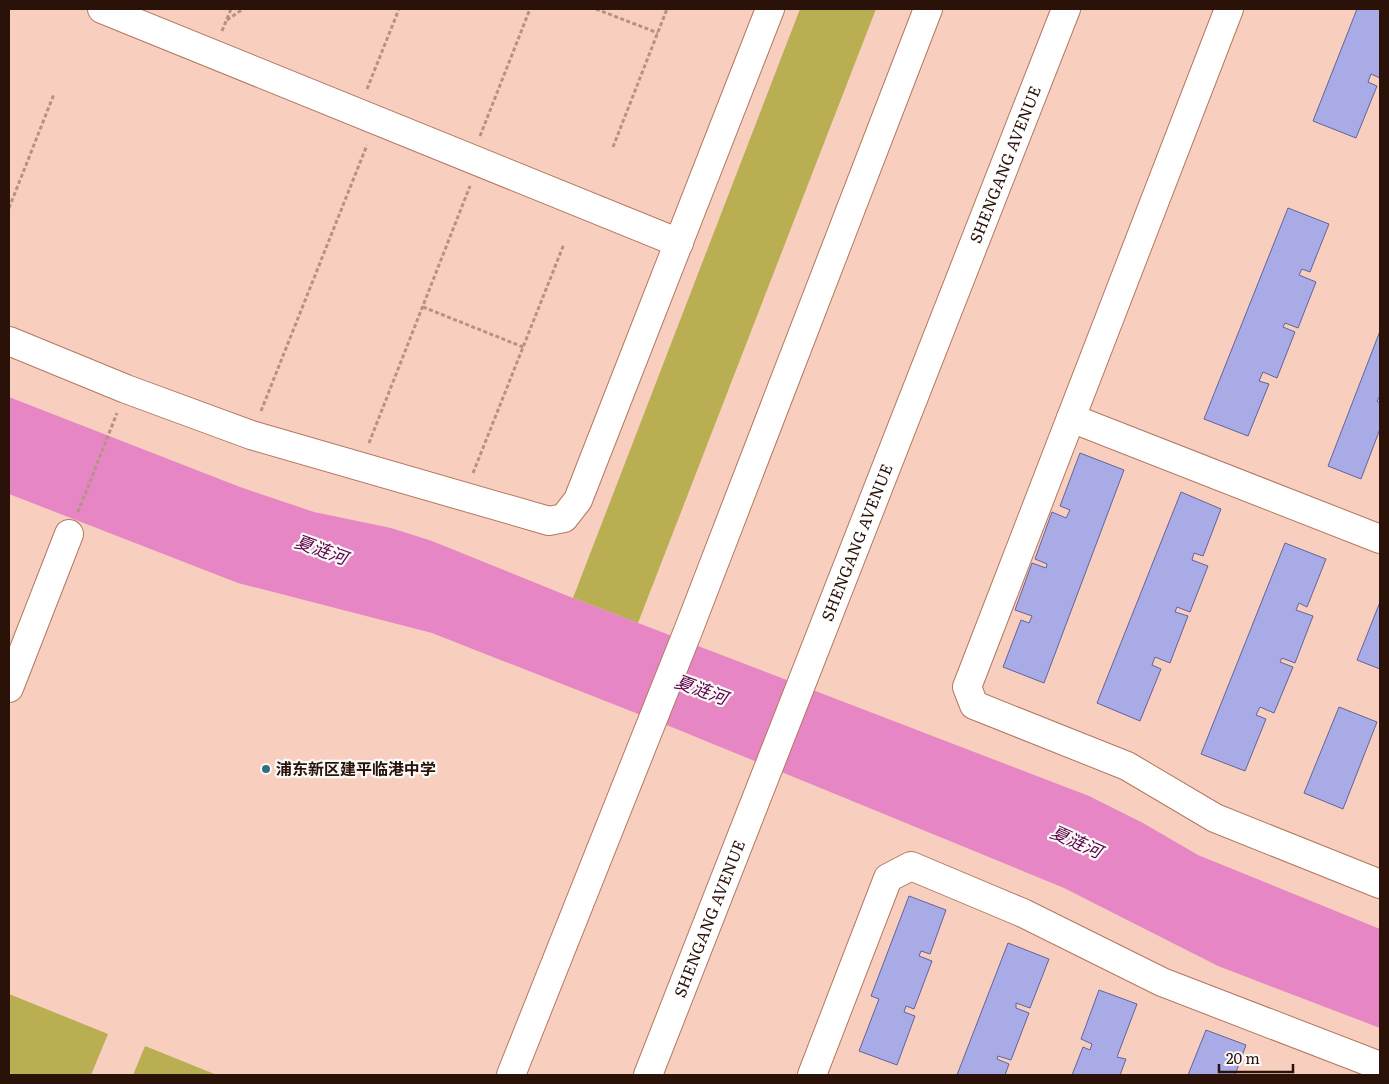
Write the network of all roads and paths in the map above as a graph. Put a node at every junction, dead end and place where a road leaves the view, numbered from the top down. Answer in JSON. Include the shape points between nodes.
{"nodes":[{"id":1,"x":102,"y":9,"type":"edge"},
{"id":2,"x":243,"y":9,"type":"edge"},
{"id":3,"x":398,"y":9,"type":"edge"},
{"id":4,"x":530,"y":9,"type":"edge"},
{"id":5,"x":596,"y":9,"type":"edge"},
{"id":6,"x":667,"y":9,"type":"edge"},
{"id":7,"x":770,"y":9,"type":"edge"},
{"id":8,"x":928,"y":9,"type":"edge"},
{"id":9,"x":1066,"y":9,"type":"edge"},
{"id":10,"x":1229,"y":9,"type":"edge"},
{"id":11,"x":226,"y":21,"type":"dead end"},
{"id":12,"x":658,"y":33,"type":"junction"},
{"id":13,"x":54,"y":94,"type":"dead end"},
{"id":14,"x":367,"y":117,"type":"junction"},
{"id":15,"x":613,"y":147,"type":"dead end"},
{"id":16,"x":476,"y":162,"type":"junction"},
{"id":17,"x":9,"y":208,"type":"edge"},
{"id":18,"x":679,"y":243,"type":"junction"},
{"id":19,"x":564,"y":244,"type":"dead end"},
{"id":20,"x":423,"y":307,"type":"junction"},
{"id":21,"x":9,"y":341,"type":"edge"},
{"id":22,"x":523,"y":347,"type":"junction"},
{"id":23,"x":1071,"y":418,"type":"junction"},
{"id":24,"x":114,"y":420,"type":"dead end"},
{"id":25,"x":251,"y":435,"type":"junction"},
{"id":26,"x":360,"y":467,"type":"junction"},
{"id":27,"x":464,"y":497,"type":"junction"},
{"id":28,"x":69,"y":534,"type":"joint"},
{"id":29,"x":1380,"y":538,"type":"edge"},
{"id":30,"x":9,"y":688,"type":"edge"},
{"id":31,"x":1380,"y":884,"type":"edge"},
{"id":32,"x":1380,"y":1066,"type":"edge"},
{"id":33,"x":511,"y":1075,"type":"edge"},
{"id":34,"x":648,"y":1075,"type":"edge"},
{"id":35,"x":812,"y":1075,"type":"edge"}],
"edges":[{"from":1,"to":14,"type":"main road"},
{"from":2,"to":11,"type":"path"},
{"from":3,"to":14,"type":"path"},
{"from":4,"to":16,"type":"path","via":[[479,139]]},
{"from":5,"to":12,"type":"path"},
{"from":6,"to":12,"type":"path"},
{"from":7,"to":18,"type":"main road"},
{"from":8,"to":33,"type":"main road","via":[[688,631]]},
{"from":9,"to":34,"type":"main road","name":"SHENGANG AVENUE"},
{"from":10,"to":23,"type":"main road"},
{"from":12,"to":15,"type":"path"},
{"from":13,"to":17,"type":"path"},
{"from":14,"to":16,"type":"main road"},
{"from":14,"to":25,"type":"path"},
{"from":16,"to":18,"type":"main road"},
{"from":16,"to":20,"type":"path","via":[[474,178]]},
{"from":18,"to":27,"type":"main road","via":[[578,500],[564,518],[549,521]]},
{"from":19,"to":22,"type":"path"},
{"from":20,"to":22,"type":"path"},
{"from":20,"to":26,"type":"path"},
{"from":21,"to":25,"type":"main road"},
{"from":22,"to":27,"type":"path"},
{"from":23,"to":29,"type":"main road"},
{"from":23,"to":31,"type":"main road","via":[[967,687],[974,705],[1127,766],[1215,818]]},
{"from":24,"to":28,"type":"path"},
{"from":25,"to":26,"type":"main road"},
{"from":26,"to":27,"type":"main road"},
{"from":28,"to":30,"type":"main road"},
{"from":32,"to":35,"type":"main road","via":[[1162,982],[1023,914],[911,866],[888,878]]}]}
